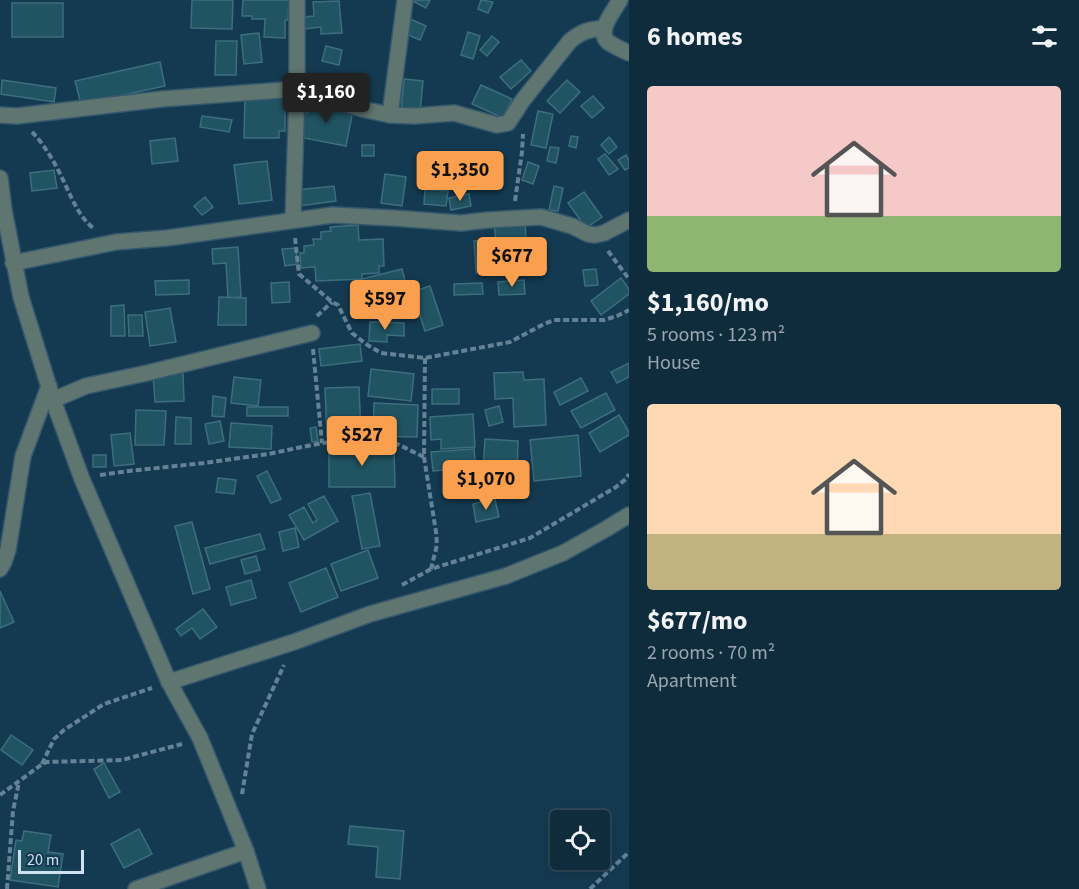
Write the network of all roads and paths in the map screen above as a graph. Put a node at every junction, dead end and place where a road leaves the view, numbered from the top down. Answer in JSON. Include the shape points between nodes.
{"nodes":[{"id":1,"x":297,"y":0,"type":"edge"},
{"id":2,"x":405,"y":0,"type":"edge"},
{"id":3,"x":620,"y":0,"type":"edge"},
{"id":4,"x":603,"y":28,"type":"junction"},
{"id":5,"x":629,"y":53,"type":"edge"},
{"id":6,"x":297,"y":89,"type":"junction"},
{"id":7,"x":0,"y":115,"type":"edge"},
{"id":8,"x":390,"y":115,"type":"junction"},
{"id":9,"x":17,"y":116,"type":"junction"},
{"id":10,"x":523,"y":131,"type":"dead end"},
{"id":11,"x":0,"y":178,"type":"edge"},
{"id":12,"x":293,"y":220,"type":"junction"},
{"id":13,"x":488,"y":220,"type":"junction"},
{"id":14,"x":629,"y":220,"type":"edge"},
{"id":15,"x":595,"y":235,"type":"junction"},
{"id":16,"x":116,"y":242,"type":"junction"},
{"id":17,"x":14,"y":263,"type":"junction"},
{"id":18,"x":629,"y":279,"type":"edge"},
{"id":19,"x":332,"y":302,"type":"junction"},
{"id":20,"x":629,"y":310,"type":"edge"},
{"id":21,"x":312,"y":333,"type":"junction"},
{"id":22,"x":424,"y":358,"type":"junction"},
{"id":23,"x":51,"y":393,"type":"junction"},
{"id":24,"x":322,"y":443,"type":"junction"},
{"id":25,"x":424,"y":457,"type":"junction"},
{"id":26,"x":629,"y":474,"type":"edge"},
{"id":27,"x":82,"y":479,"type":"junction"},
{"id":28,"x":629,"y":515,"type":"edge"},
{"id":29,"x":0,"y":569,"type":"edge"},
{"id":30,"x":431,"y":569,"type":"junction"},
{"id":31,"x":397,"y":588,"type":"dead end"},
{"id":32,"x":294,"y":642,"type":"junction"},
{"id":33,"x":169,"y":682,"type":"junction"},
{"id":34,"x":200,"y":738,"type":"junction"},
{"id":35,"x":41,"y":765,"type":"junction"},
{"id":36,"x":19,"y":781,"type":"junction"},
{"id":37,"x":0,"y":795,"type":"edge"},
{"id":38,"x":237,"y":827,"type":"junction"},
{"id":39,"x":246,"y":850,"type":"junction"},
{"id":40,"x":629,"y":852,"type":"edge"},
{"id":41,"x":7,"y":889,"type":"edge"},
{"id":42,"x":136,"y":889,"type":"edge"},
{"id":43,"x":258,"y":889,"type":"edge"},
{"id":44,"x":590,"y":889,"type":"edge"}],
"edges":[{"from":1,"to":6,"type":"street"},
{"from":2,"to":8,"type":"street"},
{"from":3,"to":4,"type":"street"},
{"from":4,"to":5,"type":"street","via":[[607,41]]},
{"from":4,"to":8,"type":"street","via":[[579,33],[570,41],[508,123],[497,125],[454,113]]},
{"from":6,"to":8,"type":"street"},
{"from":6,"to":9,"type":"street","via":[[162,99]]},
{"from":6,"to":12,"type":"street"},
{"from":7,"to":9,"type":"street"},
{"from":9,"to":16,"type":"path","via":[[40,139],[87,223]]},
{"from":10,"to":13,"type":"path","via":[[515,202],[510,211]]},
{"from":11,"to":17,"type":"street"},
{"from":12,"to":13,"type":"street","via":[[333,215],[452,223]]},
{"from":12,"to":16,"type":"street"},
{"from":12,"to":19,"type":"path","via":[[299,274]]},
{"from":13,"to":15,"type":"street","via":[[541,217]]},
{"from":14,"to":15,"type":"street"},
{"from":15,"to":18,"type":"path"},
{"from":16,"to":17,"type":"street"},
{"from":17,"to":23,"type":"street"},
{"from":19,"to":21,"type":"path","via":[[315,317]]},
{"from":19,"to":22,"type":"path","via":[[338,305],[352,333],[366,344],[381,353]]},
{"from":20,"to":22,"type":"path","via":[[604,320],[554,321],[510,342]]},
{"from":21,"to":23,"type":"street"},
{"from":21,"to":24,"type":"path"},
{"from":22,"to":25,"type":"path"},
{"from":23,"to":27,"type":"street"},
{"from":23,"to":29,"type":"street","via":[[23,456],[8,550]]},
{"from":24,"to":25,"type":"path","via":[[391,441]]},
{"from":24,"to":27,"type":"path"},
{"from":25,"to":30,"type":"path","via":[[437,545]]},
{"from":26,"to":30,"type":"path","via":[[616,487],[530,538]]},
{"from":27,"to":33,"type":"street"},
{"from":28,"to":32,"type":"street","via":[[563,553],[506,576],[370,614]]},
{"from":30,"to":31,"type":"path"},
{"from":32,"to":33,"type":"street"},
{"from":32,"to":38,"type":"path","via":[[252,734]]},
{"from":33,"to":34,"type":"street"},
{"from":33,"to":35,"type":"path","via":[[104,704],[54,739]]},
{"from":34,"to":35,"type":"path","via":[[122,760],[57,761]]},
{"from":34,"to":38,"type":"street"},
{"from":35,"to":36,"type":"path"},
{"from":36,"to":37,"type":"path"},
{"from":36,"to":41,"type":"path"},
{"from":38,"to":39,"type":"street"},
{"from":39,"to":42,"type":"street"},
{"from":39,"to":43,"type":"street"},
{"from":40,"to":44,"type":"path"}]}
